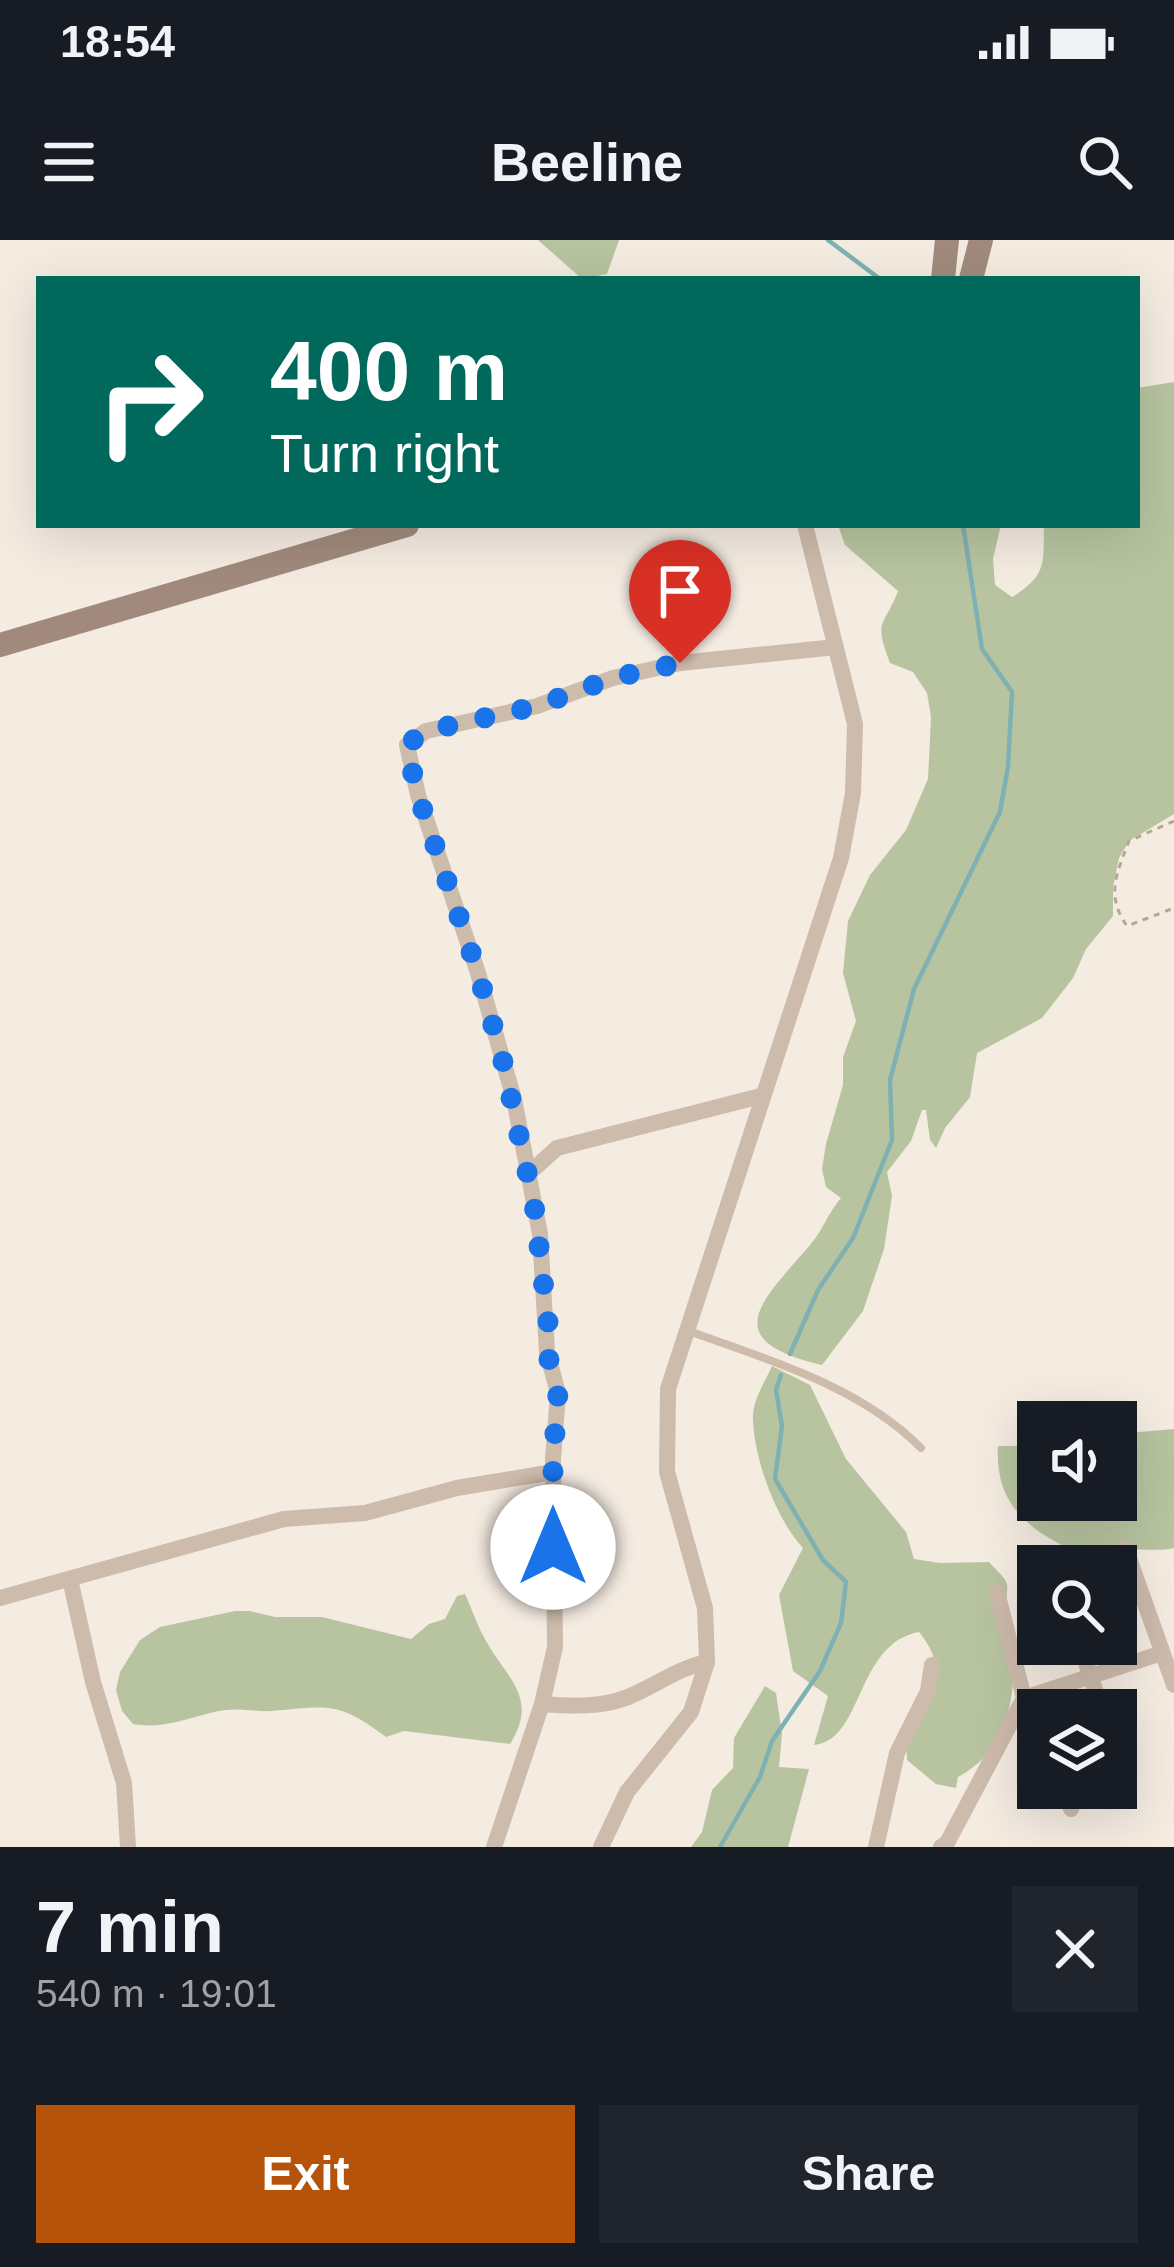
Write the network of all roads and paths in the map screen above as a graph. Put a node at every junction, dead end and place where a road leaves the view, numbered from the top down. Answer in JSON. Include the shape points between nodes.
{"nodes":[{"id":1,"x":980,"y":240,"type":"edge"},
{"id":2,"x":946,"y":241,"type":"edge"},
{"id":3,"x":943,"y":276,"type":"edge"},
{"id":4,"x":972,"y":276,"type":"edge"},
{"id":5,"x":397,"y":528,"type":"edge"},
{"id":6,"x":806,"y":528,"type":"edge"},
{"id":7,"x":0,"y":645,"type":"edge"},
{"id":8,"x":836,"y":647,"type":"junction"},
{"id":9,"x":1174,"y":821,"type":"edge"},
{"id":10,"x":1174,"y":908,"type":"edge"},
{"id":11,"x":761,"y":1096,"type":"junction"},
{"id":12,"x":529,"y":1173,"type":"junction"},
{"id":13,"x":684,"y":1330,"type":"junction"},
{"id":14,"x":921,"y":1448,"type":"dead end"},
{"id":15,"x":553,"y":1472,"type":"junction"},
{"id":16,"x":70,"y":1579,"type":"junction"},
{"id":17,"x":1137,"y":1581,"type":"edge"},
{"id":18,"x":997,"y":1592,"type":"dead end"},
{"id":19,"x":0,"y":1598,"type":"edge"},
{"id":20,"x":1162,"y":1653,"type":"junction"},
{"id":21,"x":707,"y":1662,"type":"junction"},
{"id":22,"x":1086,"y":1665,"type":"edge"},
{"id":23,"x":932,"y":1666,"type":"dead end"},
{"id":24,"x":1090,"y":1676,"type":"junction"},
{"id":25,"x":1174,"y":1684,"type":"edge"},
{"id":26,"x":1022,"y":1689,"type":"edge"},
{"id":27,"x":1051,"y":1689,"type":"edge"},
{"id":28,"x":1095,"y":1689,"type":"edge"},
{"id":29,"x":542,"y":1704,"type":"junction"},
{"id":30,"x":1017,"y":1711,"type":"edge"},
{"id":31,"x":128,"y":1847,"type":"edge"},
{"id":32,"x":494,"y":1847,"type":"edge"},
{"id":33,"x":601,"y":1847,"type":"edge"},
{"id":34,"x":876,"y":1847,"type":"edge"},
{"id":35,"x":941,"y":1847,"type":"edge"}],
"edges":[{"from":1,"to":4,"type":"main road"},
{"from":2,"to":3,"type":"main road"},
{"from":5,"to":7,"type":"main road"},
{"from":6,"to":8,"type":"street"},
{"from":8,"to":11,"type":"street","via":[[855,724],[850,815]]},
{"from":8,"to":12,"type":"street","via":[[613,678],[537,706],[426,731],[406,745],[478,973]]},
{"from":9,"to":10,"type":"path","via":[[1130,841],[1115,878],[1115,910],[1127,926]]},
{"from":11,"to":12,"type":"street","via":[[557,1148]]},
{"from":11,"to":13,"type":"street"},
{"from":12,"to":15,"type":"street","via":[[558,1393]]},
{"from":13,"to":14,"type":"lane","via":[[800,1369],[884,1416]]},
{"from":13,"to":21,"type":"street","via":[[668,1389],[665,1450],[705,1608]]},
{"from":15,"to":16,"type":"street","via":[[365,1513],[284,1519]]},
{"from":15,"to":29,"type":"street","via":[[555,1647]]},
{"from":16,"to":19,"type":"street"},
{"from":16,"to":31,"type":"street","via":[[124,1783]]},
{"from":17,"to":20,"type":"street"},
{"from":18,"to":26,"type":"street"},
{"from":20,"to":24,"type":"street"},
{"from":20,"to":25,"type":"street"},
{"from":21,"to":29,"type":"street","via":[[623,1700]]},
{"from":21,"to":33,"type":"street","via":[[691,1712],[627,1792]]},
{"from":22,"to":24,"type":"street"},
{"from":23,"to":34,"type":"street","via":[[897,1753]]},
{"from":24,"to":27,"type":"street"},
{"from":24,"to":28,"type":"street"},
{"from":29,"to":32,"type":"street"},
{"from":30,"to":35,"type":"street"}]}
